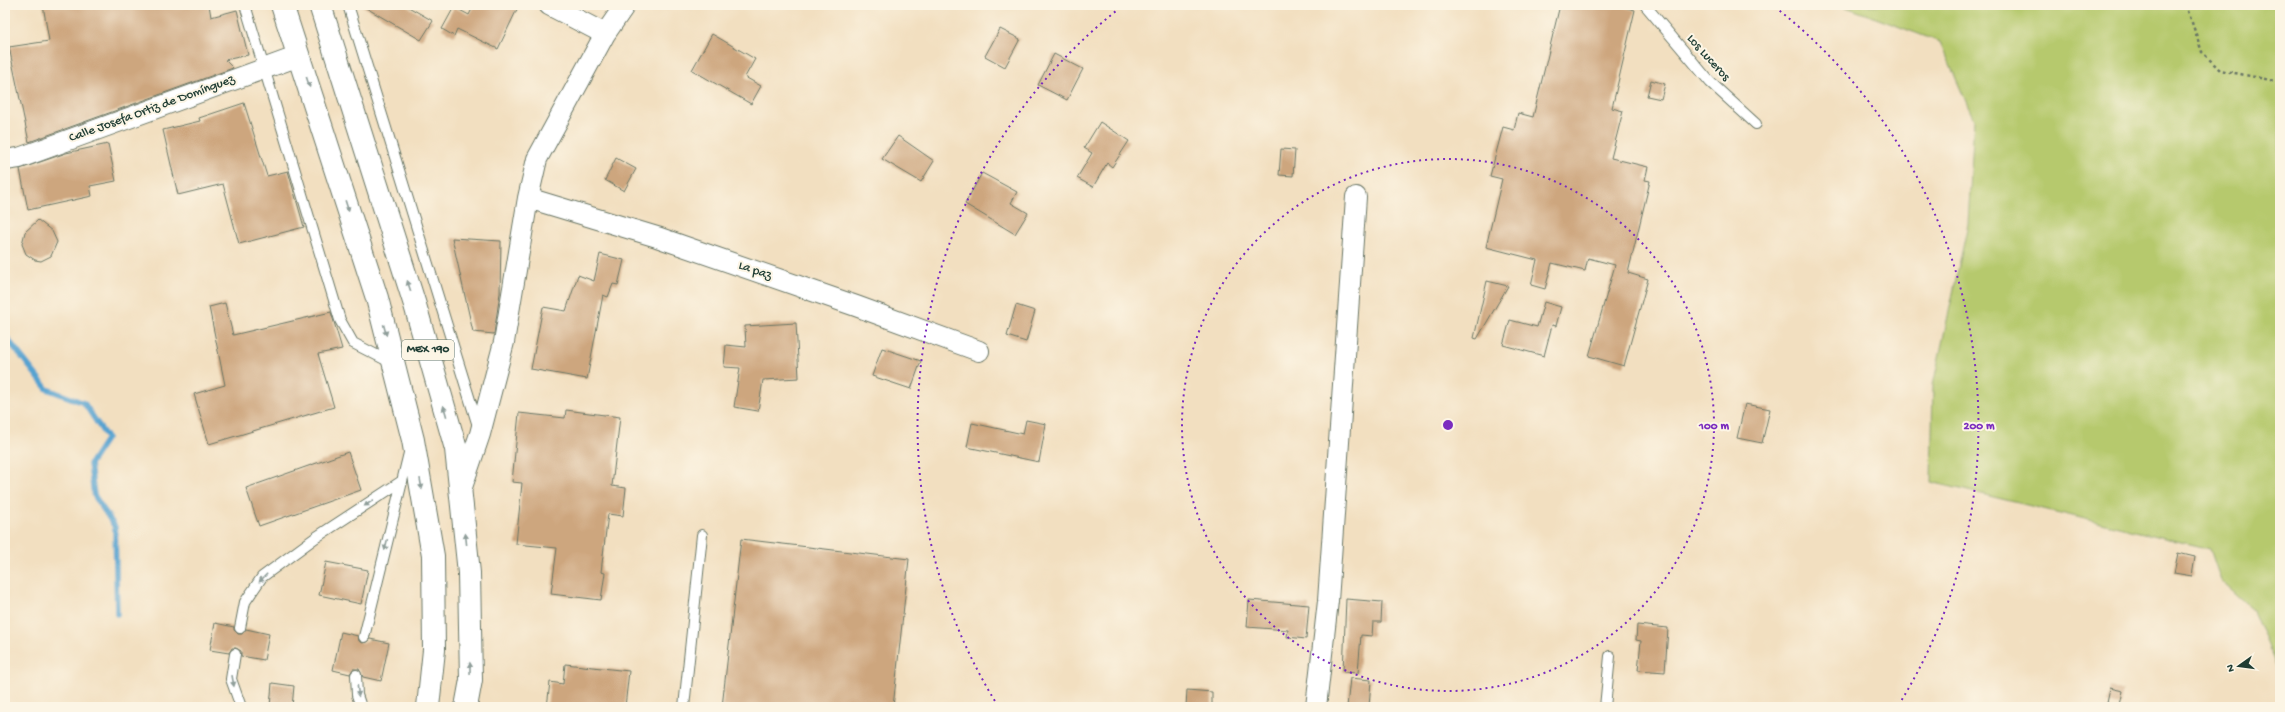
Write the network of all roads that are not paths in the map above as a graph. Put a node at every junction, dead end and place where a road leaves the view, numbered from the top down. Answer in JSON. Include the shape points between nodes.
{"nodes":[{"id":1,"x":245,"y":5,"type":"edge"},
{"id":2,"x":282,"y":5,"type":"edge"},
{"id":3,"x":320,"y":5,"type":"edge"},
{"id":4,"x":348,"y":5,"type":"edge"},
{"id":5,"x":549,"y":5,"type":"edge"},
{"id":6,"x":625,"y":5,"type":"edge"},
{"id":7,"x":1645,"y":5,"type":"edge"},
{"id":8,"x":605,"y":34,"type":"junction"},
{"id":9,"x":299,"y":56,"type":"junction"},
{"id":10,"x":265,"y":68,"type":"junction"},
{"id":11,"x":1756,"y":124,"type":"dead end"},
{"id":12,"x":12,"y":159,"type":"edge"},
{"id":13,"x":1356,"y":197,"type":"dead end"},
{"id":14,"x":528,"y":198,"type":"junction"},
{"id":15,"x":979,"y":351,"type":"dead end"},
{"id":16,"x":394,"y":364,"type":"junction"},
{"id":17,"x":480,"y":434,"type":"junction"},
{"id":18,"x":413,"y":440,"type":"junction"},
{"id":19,"x":402,"y":482,"type":"junction"},
{"id":20,"x":460,"y":490,"type":"junction"},
{"id":21,"x":702,"y":535,"type":"dead end"},
{"id":22,"x":240,"y":628,"type":"dead end"},
{"id":23,"x":364,"y":637,"type":"dead end"},
{"id":24,"x":235,"y":654,"type":"dead end"},
{"id":25,"x":1610,"y":656,"type":"dead end"},
{"id":26,"x":356,"y":675,"type":"dead end"},
{"id":27,"x":241,"y":707,"type":"edge"},
{"id":28,"x":361,"y":707,"type":"edge"},
{"id":29,"x":428,"y":707,"type":"edge"},
{"id":30,"x":466,"y":707,"type":"edge"},
{"id":31,"x":684,"y":707,"type":"edge"},
{"id":32,"x":1316,"y":707,"type":"edge"},
{"id":33,"x":1605,"y":707,"type":"edge"}],
"edges":[{"from":1,"to":10,"type":"lane"},
{"from":2,"to":9,"type":"main road","number":"MEX 190"},
{"from":20,"to":3,"type":"main road","number":"MEX 190","one_way":true,"via":[[456,449],[430,358]]},
{"from":4,"to":17,"type":"lane"},
{"from":5,"to":8,"type":"street"},
{"from":6,"to":8,"type":"street"},
{"from":7,"to":11,"type":"lane","name":"Los Luceros","via":[[1710,82]]},
{"from":8,"to":14,"type":"street","via":[[537,159]]},
{"from":9,"to":10,"type":"street","name":"Calle Josefa Ortiz de Domínguez"},
{"from":9,"to":16,"type":"main road","number":"MEX 190","one_way":true,"via":[[377,298]]},
{"from":10,"to":12,"type":"street","name":"Calle Josefa Ortiz de Domínguez"},
{"from":10,"to":16,"type":"lane","via":[[340,320],[353,343]]},
{"from":13,"to":32,"type":"street","via":[[1329,593]]},
{"from":14,"to":15,"type":"street","name":"La paz","via":[[657,237]]},
{"from":14,"to":17,"type":"street","via":[[504,342]]},
{"from":16,"to":18,"type":"main road","number":"MEX 190"},
{"from":17,"to":20,"type":"street"},
{"from":18,"to":19,"type":"lane"},
{"from":18,"to":29,"type":"main road","number":"MEX 190","one_way":true,"via":[[433,556],[434,650]]},
{"from":19,"to":22,"type":"lane","one_way":true,"via":[[315,538],[262,577],[245,602]]},
{"from":19,"to":23,"type":"lane","one_way":true},
{"from":30,"to":20,"type":"main road","number":"MEX 190","one_way":true,"via":[[471,680],[469,573]]},
{"from":21,"to":31,"type":"lane"},
{"from":24,"to":27,"type":"lane","one_way":true,"via":[[232,679]]},
{"from":25,"to":33,"type":"lane"},
{"from":26,"to":28,"type":"lane","one_way":true,"via":[[357,695]]}]}
